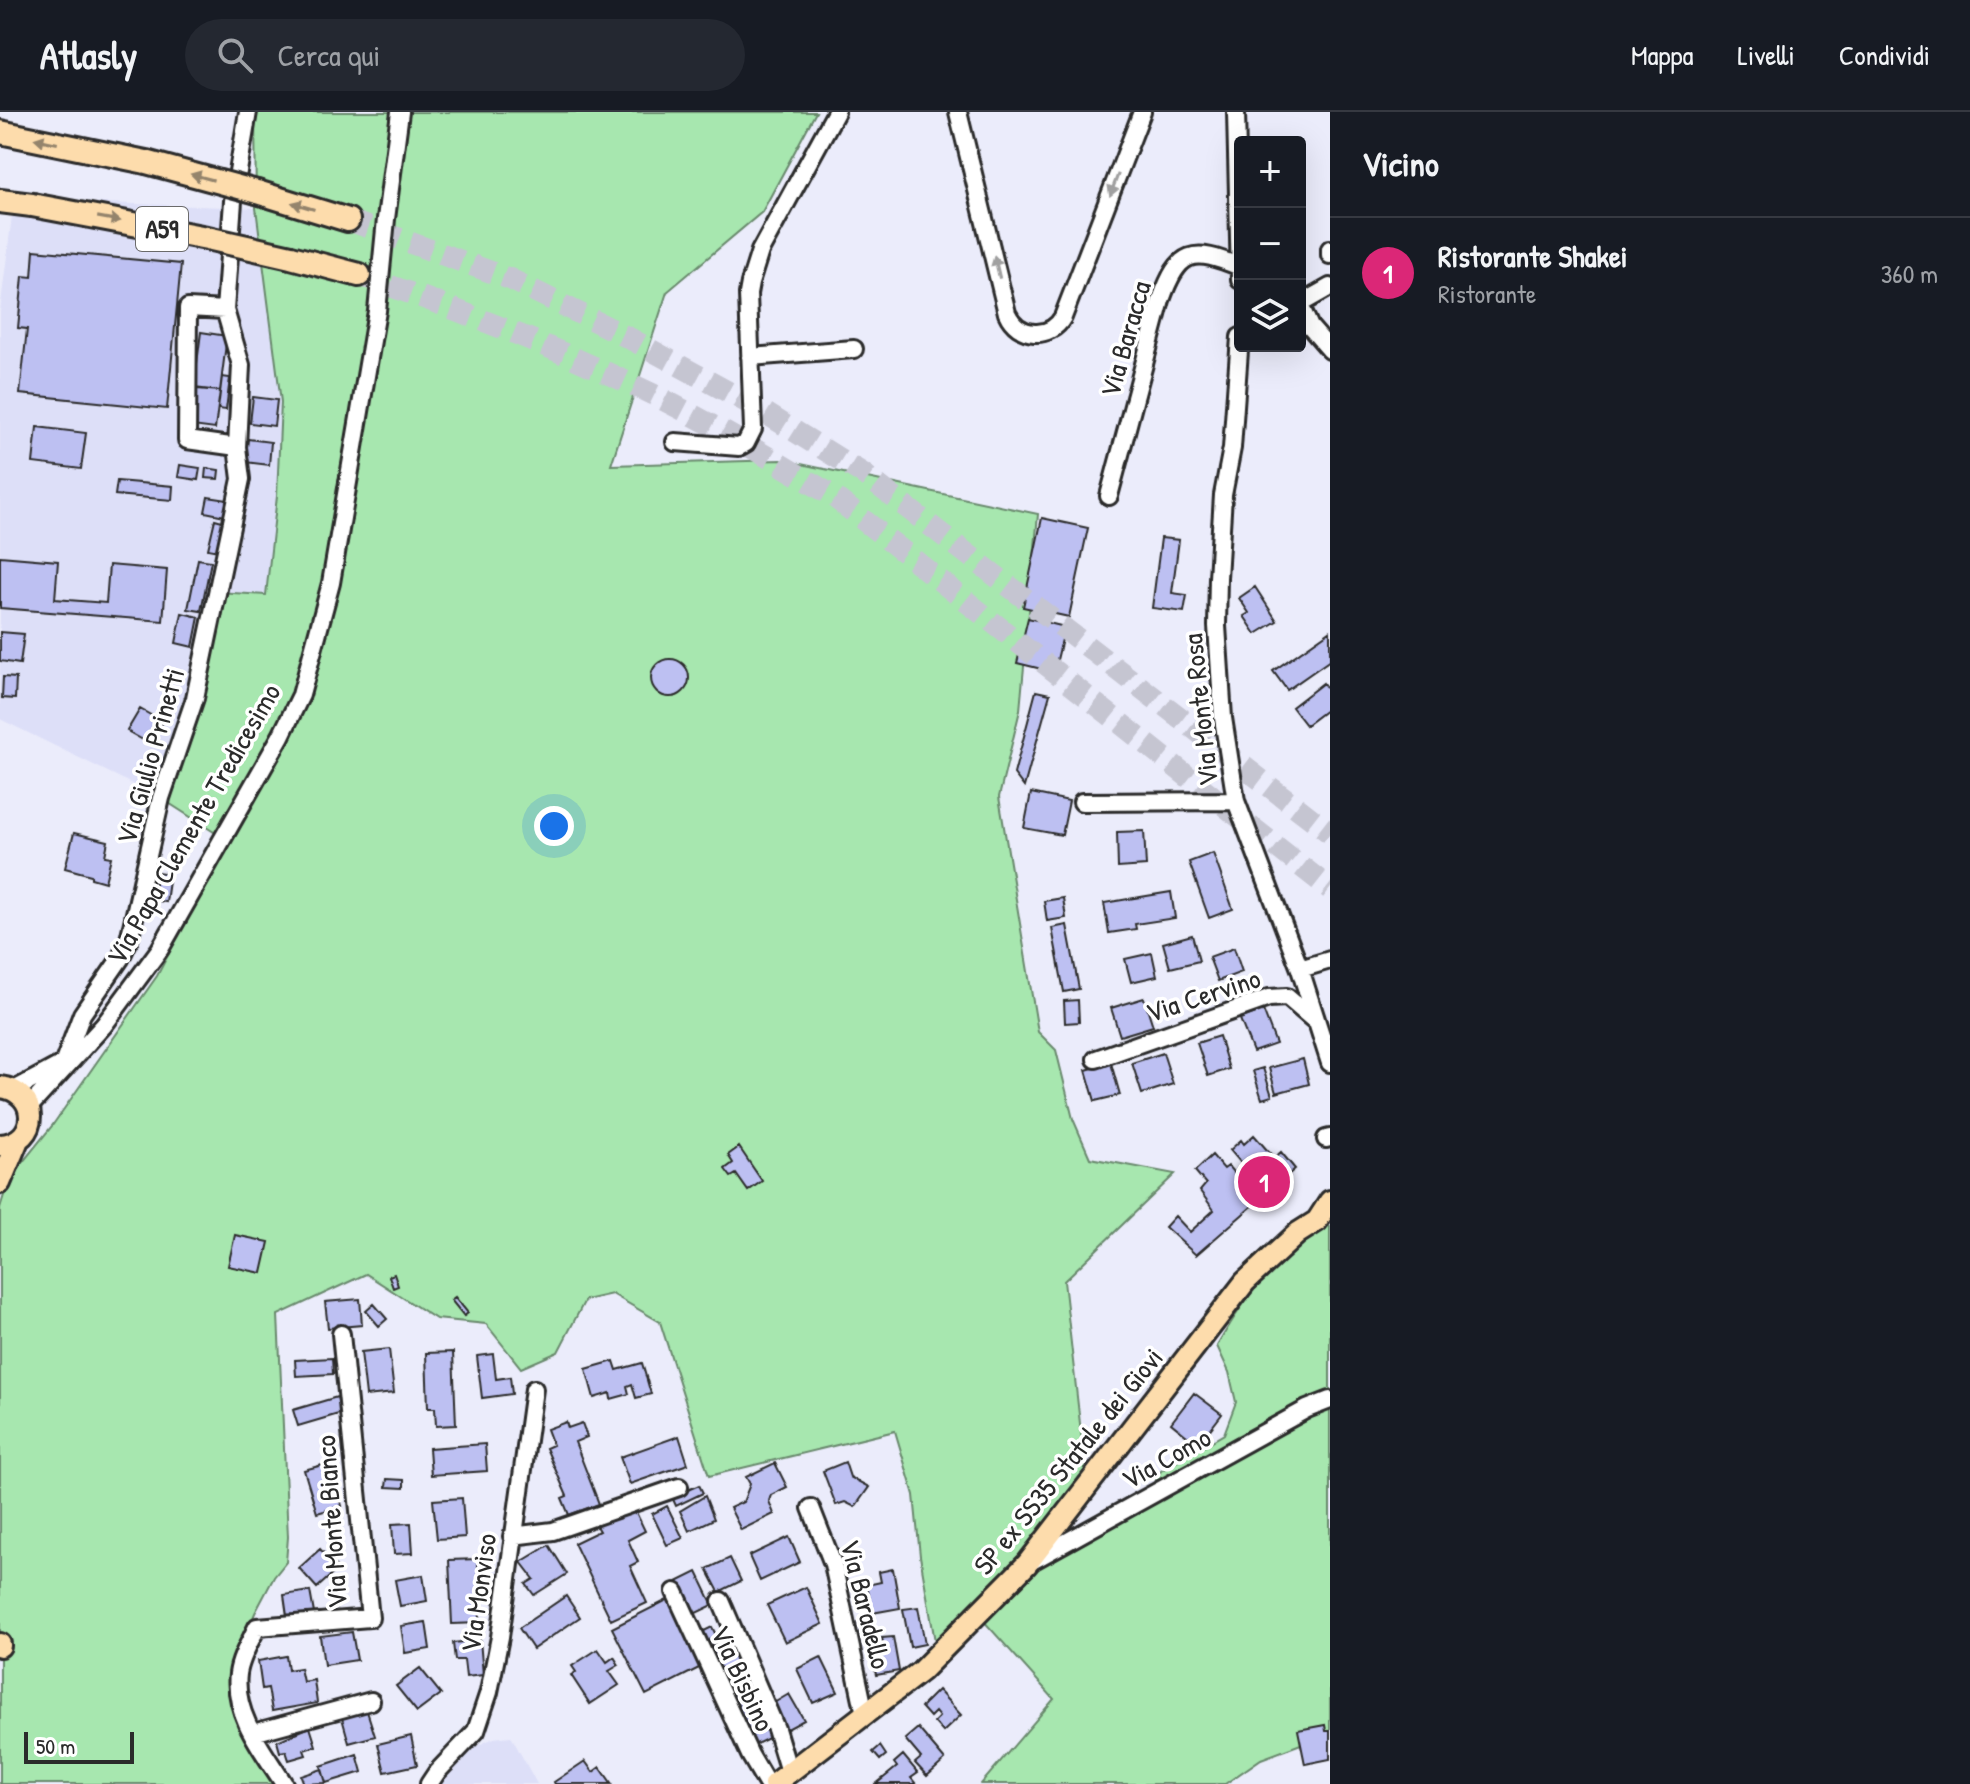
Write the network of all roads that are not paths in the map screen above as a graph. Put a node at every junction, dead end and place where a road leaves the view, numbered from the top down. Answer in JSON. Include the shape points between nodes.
{"nodes":[{"id":1,"x":248,"y":112,"type":"edge"},
{"id":2,"x":400,"y":112,"type":"edge"},
{"id":3,"x":836,"y":112,"type":"edge"},
{"id":4,"x":958,"y":112,"type":"edge"},
{"id":5,"x":1142,"y":112,"type":"edge"},
{"id":6,"x":1236,"y":112,"type":"edge"},
{"id":7,"x":0,"y":132,"type":"edge"},
{"id":8,"x":0,"y":201,"type":"edge"},
{"id":9,"x":1238,"y":208,"type":"edge"},
{"id":10,"x":348,"y":220,"type":"tunnel mouth"},
{"id":11,"x":1234,"y":265,"type":"edge"},
{"id":12,"x":359,"y":275,"type":"tunnel mouth"},
{"id":13,"x":1330,"y":287,"type":"edge"},
{"id":14,"x":1306,"y":301,"type":"edge"},
{"id":15,"x":225,"y":310,"type":"junction"},
{"id":16,"x":1306,"y":318,"type":"edge"},
{"id":17,"x":854,"y":349,"type":"dead end"},
{"id":18,"x":1330,"y":350,"type":"edge"},
{"id":19,"x":1239,"y":352,"type":"edge"},
{"id":20,"x":750,"y":357,"type":"junction"},
{"id":21,"x":675,"y":442,"type":"dead end"},
{"id":22,"x":237,"y":447,"type":"junction"},
{"id":23,"x":1109,"y":496,"type":"dead end"},
{"id":24,"x":1236,"y":801,"type":"junction"},
{"id":25,"x":1082,"y":802,"type":"dead end"},
{"id":26,"x":1330,"y":960,"type":"edge"},
{"id":27,"x":1300,"y":969,"type":"junction"},
{"id":28,"x":1319,"y":1024,"type":"junction"},
{"id":29,"x":1096,"y":1059,"type":"dead end"},
{"id":30,"x":68,"y":1060,"type":"junction"},
{"id":31,"x":1330,"y":1063,"type":"edge"},
{"id":32,"x":7,"y":1088,"type":"edge"},
{"id":33,"x":29,"y":1107,"type":"junction"},
{"id":34,"x":9,"y":1143,"type":"edge"},
{"id":35,"x":0,"y":1181,"type":"edge"},
{"id":36,"x":1330,"y":1201,"type":"edge"},
{"id":37,"x":1324,"y":1222,"type":"edge"},
{"id":38,"x":341,"y":1334,"type":"dead end"},
{"id":39,"x":534,"y":1389,"type":"dead end"},
{"id":40,"x":1330,"y":1400,"type":"edge"},
{"id":41,"x":679,"y":1487,"type":"dead end"},
{"id":42,"x":811,"y":1508,"type":"dead end"},
{"id":43,"x":512,"y":1536,"type":"junction"},
{"id":44,"x":1027,"y":1564,"type":"junction"},
{"id":45,"x":675,"y":1592,"type":"dead end"},
{"id":46,"x":721,"y":1601,"type":"dead end"},
{"id":47,"x":371,"y":1701,"type":"dead end"},
{"id":48,"x":865,"y":1714,"type":"junction"},
{"id":49,"x":253,"y":1733,"type":"junction"},
{"id":50,"x":782,"y":1778,"type":"edge"},
{"id":51,"x":284,"y":1784,"type":"edge"},
{"id":52,"x":429,"y":1784,"type":"edge"},
{"id":53,"x":767,"y":1784,"type":"edge"}],
"edges":[{"from":1,"to":15,"type":"street","via":[[233,201]]},
{"from":2,"to":30,"type":"street","name":"Via Papa Clemente Tredicesimo","via":[[377,311],[331,583],[301,695],[160,949],[104,1025]]},
{"from":3,"to":20,"type":"street","via":[[755,264],[748,294]]},
{"from":5,"to":4,"type":"street","one_way":true,"via":[[1063,317],[1042,333],[1015,326],[1007,313]]},
{"from":6,"to":9,"type":"street"},
{"from":10,"to":7,"type":"highway","number":"A59","one_way":true,"bridge":true,"via":[[146,162]]},
{"from":8,"to":12,"type":"highway","number":"A59","one_way":true,"bridge":true,"via":[[207,238]]},
{"from":11,"to":23,"type":"street","name":"Via Baracca","via":[[1194,255],[1169,276]]},
{"from":13,"to":14,"type":"street"},
{"from":15,"to":22,"type":"street","name":"Via Giulio Prinetti","via":[[241,365]]},
{"from":15,"to":22,"type":"street","via":[[188,308],[187,440]]},
{"from":16,"to":18,"type":"street"},
{"from":17,"to":20,"type":"street"},
{"from":19,"to":24,"type":"street","name":"Via Monte Rosa","via":[[1222,507],[1217,626]]},
{"from":20,"to":21,"type":"street","via":[[753,429],[746,443],[739,447]]},
{"from":22,"to":30,"type":"street","name":"Via Giulio Prinetti","via":[[241,479],[195,698],[161,798],[129,940],[82,1014]]},
{"from":24,"to":25,"type":"street"},
{"from":24,"to":27,"type":"street","name":"Via Monte Rosa"},
{"from":26,"to":27,"type":"street"},
{"from":27,"to":28,"type":"street","name":"Via Monte Rosa"},
{"from":28,"to":29,"type":"street","name":"Via Cervino","via":[[1287,997],[1269,998]]},
{"from":28,"to":31,"type":"street","name":"Via Monte Rosa"},
{"from":30,"to":32,"type":"street","name":"Via Papa Clemente Tredicesimo"},
{"from":30,"to":33,"type":"street","name":"Via Papa Clemente Tredicesimo"},
{"from":32,"to":33,"type":"main road","via":[[24,1097]]},
{"from":33,"to":34,"type":"main road","via":[[27,1130]]},
{"from":34,"to":35,"type":"main road"},
{"from":36,"to":37,"type":"main road","name":"SP ex SS35 Statale dei Giovi"},
{"from":37,"to":44,"type":"main road","name":"SP ex SS35 Statale dei Giovi","via":[[1298,1233],[1245,1282]]},
{"from":38,"to":49,"type":"street","name":"Via Monte Bianco","via":[[370,1618],[257,1627],[238,1675],[241,1712]]},
{"from":39,"to":43,"type":"street","name":"Via Monviso"},
{"from":40,"to":44,"type":"street","name":"Via Como"},
{"from":41,"to":43,"type":"street","via":[[553,1531]]},
{"from":42,"to":48,"type":"street","name":"Via Baradello","via":[[833,1564]]},
{"from":43,"to":52,"type":"street","name":"Via Monviso","via":[[500,1637],[476,1731]]},
{"from":44,"to":48,"type":"main road","name":"SP ex SS35 Statale dei Giovi","via":[[921,1671]]},
{"from":45,"to":53,"type":"street","name":"Via Bisbino"},
{"from":46,"to":50,"type":"street","via":[[776,1729]]},
{"from":47,"to":49,"type":"street"},
{"from":48,"to":50,"type":"main road","name":"SP ex SS35 Statale dei Giovi"},
{"from":49,"to":51,"type":"street","name":"Via Monte Bianco"}]}
